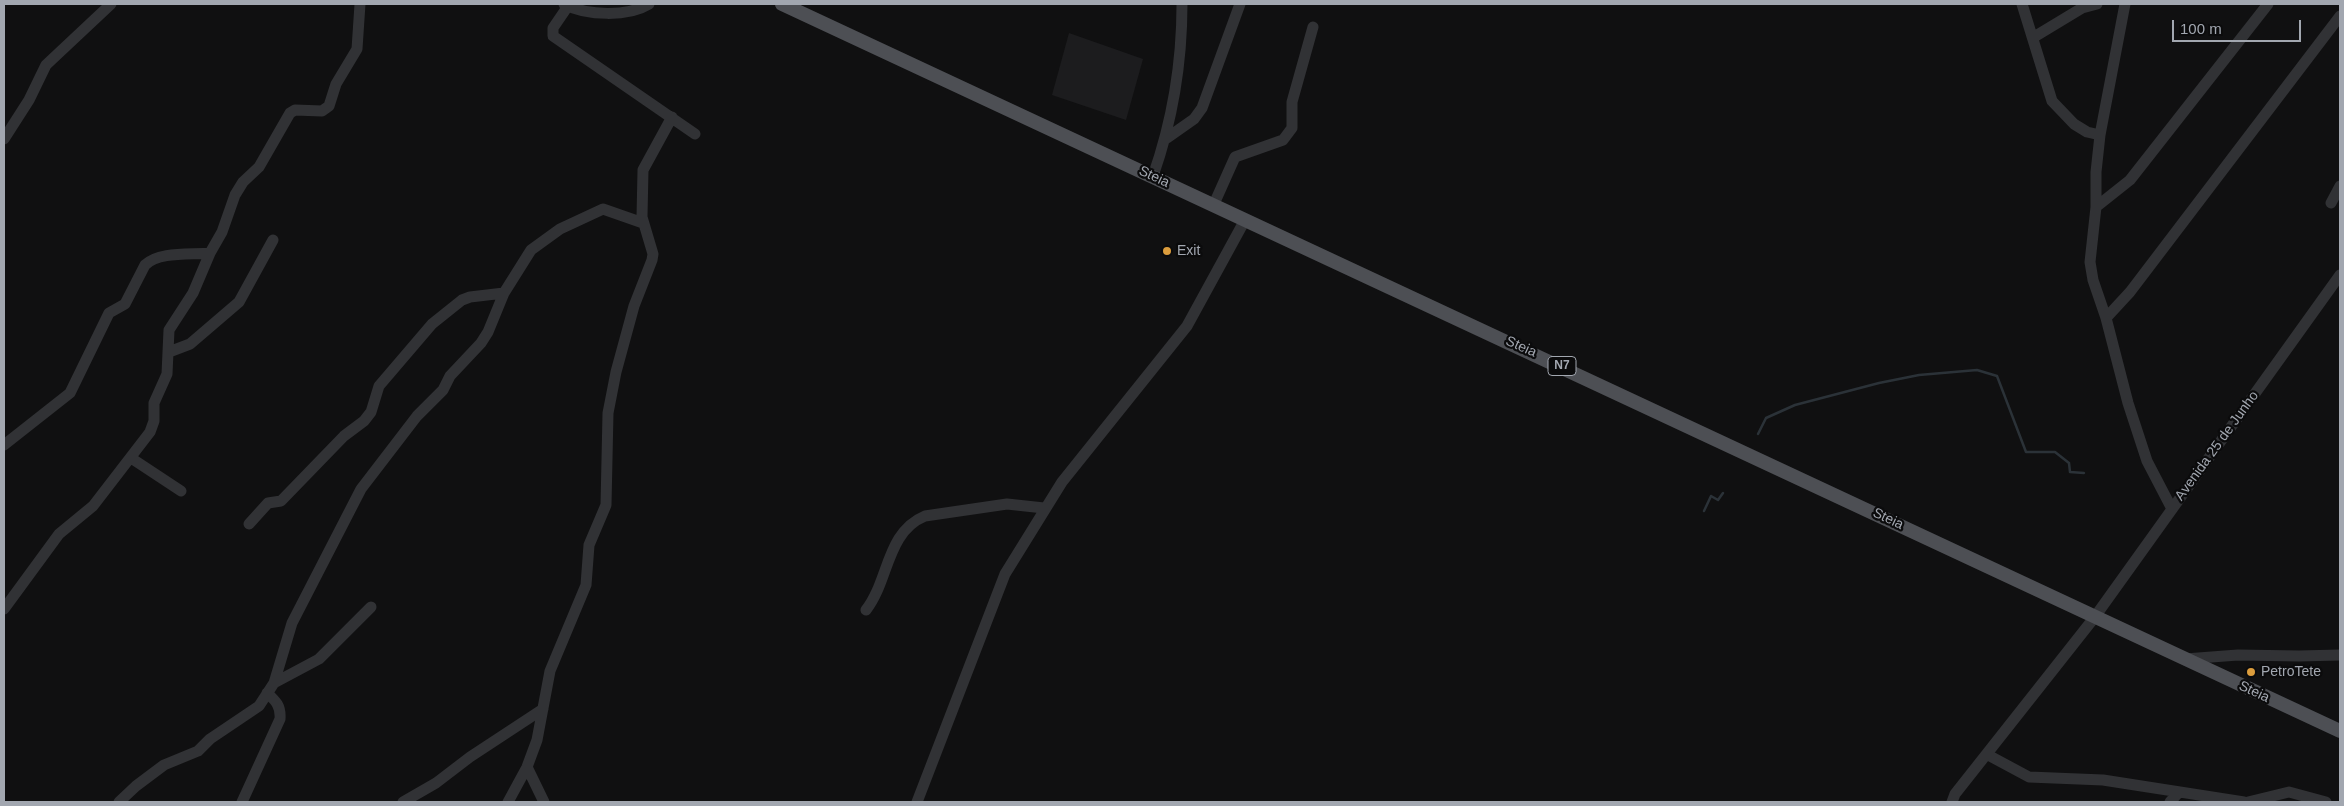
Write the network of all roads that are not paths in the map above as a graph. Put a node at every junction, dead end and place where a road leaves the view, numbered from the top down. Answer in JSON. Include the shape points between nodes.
{"nodes":[{"id":1,"x":110,"y":4,"type":"edge"},
{"id":2,"x":360,"y":4,"type":"edge"},
{"id":3,"x":649,"y":4,"type":"edge"},
{"id":4,"x":782,"y":4,"type":"edge"},
{"id":5,"x":1182,"y":4,"type":"edge"},
{"id":6,"x":1240,"y":4,"type":"edge"},
{"id":7,"x":2022,"y":4,"type":"edge"},
{"id":8,"x":2097,"y":4,"type":"edge"},
{"id":9,"x":2113,"y":4,"type":"edge"},
{"id":10,"x":2268,"y":4,"type":"edge"},
{"id":11,"x":566,"y":5,"type":"edge"},
{"id":12,"x":2125,"y":6,"type":"edge"},
{"id":13,"x":2340,"y":16,"type":"edge"},
{"id":14,"x":1313,"y":27,"type":"dead end"},
{"id":15,"x":2034,"y":37,"type":"junction"},
{"id":16,"x":672,"y":117,"type":"junction"},
{"id":17,"x":695,"y":134,"type":"dead end"},
{"id":18,"x":2100,"y":135,"type":"junction"},
{"id":19,"x":1167,"y":138,"type":"junction"},
{"id":20,"x":4,"y":139,"type":"edge"},
{"id":21,"x":1153,"y":176,"type":"junction"},
{"id":22,"x":2340,"y":186,"type":"edge"},
{"id":23,"x":2332,"y":203,"type":"dead end"},
{"id":24,"x":1214,"y":204,"type":"junction"},
{"id":25,"x":2096,"y":207,"type":"junction"},
{"id":26,"x":1245,"y":220,"type":"junction"},
{"id":27,"x":643,"y":223,"type":"junction"},
{"id":28,"x":274,"y":240,"type":"dead end"},
{"id":29,"x":210,"y":253,"type":"junction"},
{"id":30,"x":2340,"y":275,"type":"edge"},
{"id":31,"x":504,"y":294,"type":"junction"},
{"id":32,"x":2106,"y":318,"type":"junction"},
{"id":33,"x":169,"y":352,"type":"junction"},
{"id":34,"x":4,"y":445,"type":"edge"},
{"id":35,"x":131,"y":458,"type":"junction"},
{"id":36,"x":181,"y":491,"type":"dead end"},
{"id":37,"x":1044,"y":508,"type":"junction"},
{"id":38,"x":2172,"y":509,"type":"junction"},
{"id":39,"x":249,"y":524,"type":"dead end"},
{"id":40,"x":371,"y":607,"type":"dead end"},
{"id":41,"x":4,"y":609,"type":"edge"},
{"id":42,"x":866,"y":610,"type":"dead end"},
{"id":43,"x":2094,"y":618,"type":"junction"},
{"id":44,"x":2340,"y":655,"type":"edge"},
{"id":45,"x":2184,"y":660,"type":"junction"},
{"id":46,"x":271,"y":688,"type":"junction"},
{"id":47,"x":543,"y":709,"type":"junction"},
{"id":48,"x":2340,"y":731,"type":"edge"},
{"id":49,"x":1988,"y":755,"type":"junction"},
{"id":50,"x":527,"y":767,"type":"junction"},
{"id":51,"x":2179,"y":792,"type":"junction"},
{"id":52,"x":119,"y":802,"type":"edge"},
{"id":53,"x":242,"y":802,"type":"edge"},
{"id":54,"x":403,"y":802,"type":"edge"},
{"id":55,"x":508,"y":802,"type":"edge"},
{"id":56,"x":544,"y":802,"type":"edge"},
{"id":57,"x":917,"y":802,"type":"edge"},
{"id":58,"x":1952,"y":802,"type":"edge"},
{"id":59,"x":2170,"y":802,"type":"edge"},
{"id":60,"x":2246,"y":802,"type":"edge"},
{"id":61,"x":2326,"y":802,"type":"edge"}],
"edges":[{"from":1,"to":20,"type":"street","via":[[46,65]]},
{"from":2,"to":29,"type":"street","via":[[357,49],[336,84],[329,106],[322,111],[295,110],[290,113],[259,166],[235,195],[222,232]]},
{"from":3,"to":11,"type":"street","via":[[638,10],[616,12]]},
{"from":4,"to":21,"type":"main road","name":"Steia","number":"N7"},
{"from":5,"to":19,"type":"street","via":[[1181,56]]},
{"from":6,"to":19,"type":"street","via":[[1202,108],[1194,119]]},
{"from":7,"to":15,"type":"street"},
{"from":8,"to":15,"type":"street","via":[[2082,8]]},
{"from":9,"to":12,"type":"street"},
{"from":10,"to":25,"type":"street","via":[[2130,180]]},
{"from":11,"to":16,"type":"street","via":[[552,28],[553,36]]},
{"from":12,"to":18,"type":"street"},
{"from":13,"to":32,"type":"street","via":[[2130,292]]},
{"from":14,"to":24,"type":"street","via":[[1292,102],[1293,120],[1288,136],[1235,157]]},
{"from":15,"to":18,"type":"street","via":[[2052,101],[2074,124]]},
{"from":16,"to":17,"type":"street"},
{"from":16,"to":27,"type":"street","via":[[644,170]]},
{"from":18,"to":25,"type":"street"},
{"from":19,"to":21,"type":"street"},
{"from":21,"to":24,"type":"main road","name":"Steia","number":"N7"},
{"from":22,"to":23,"type":"street"},
{"from":24,"to":26,"type":"main road","name":"Steia","number":"N7"},
{"from":25,"to":32,"type":"street","via":[[2090,262]]},
{"from":26,"to":37,"type":"street","via":[[1187,326]]},
{"from":26,"to":43,"type":"main road","name":"Steia","number":"N7"},
{"from":27,"to":31,"type":"street","via":[[603,209],[560,228],[531,250]]},
{"from":27,"to":47,"type":"street","via":[[653,254],[634,306],[608,412],[605,510],[591,539],[586,585],[550,671]]},
{"from":28,"to":33,"type":"street","via":[[239,302],[190,344]]},
{"from":29,"to":33,"type":"street","via":[[193,293],[168,330]]},
{"from":29,"to":34,"type":"street","via":[[149,261],[125,304],[109,313],[70,393]]},
{"from":30,"to":38,"type":"street","name":"Avenida 25 de Junho"},
{"from":31,"to":39,"type":"street","via":[[462,300],[432,324],[378,386],[371,412],[364,422],[344,436],[282,501],[268,503]]},
{"from":31,"to":46,"type":"street","via":[[480,344],[417,416],[356,496],[292,624]]},
{"from":32,"to":38,"type":"street","via":[[2147,461]]},
{"from":33,"to":35,"type":"street","via":[[167,374],[154,403],[153,427]]},
{"from":35,"to":36,"type":"street"},
{"from":35,"to":41,"type":"street","via":[[93,506],[59,534]]},
{"from":37,"to":42,"type":"street","via":[[1007,504],[925,516],[913,521],[902,533]]},
{"from":37,"to":57,"type":"street","via":[[999,587]]},
{"from":38,"to":43,"type":"street","name":"Avenida 25 de Junho"},
{"from":40,"to":46,"type":"street","via":[[319,660]]},
{"from":43,"to":45,"type":"main road","name":"Steia","number":"N7"},
{"from":43,"to":49,"type":"street","name":"Avenida 25 de Junho"},
{"from":44,"to":45,"type":"street","via":[[2238,655]]},
{"from":45,"to":48,"type":"main road","name":"Steia","number":"N7"},
{"from":46,"to":52,"type":"street","via":[[254,710],[210,739],[198,751],[164,765]]},
{"from":46,"to":53,"type":"street","via":[[278,703],[280,719]]},
{"from":47,"to":50,"type":"street"},
{"from":47,"to":54,"type":"street","via":[[470,756],[436,784]]},
{"from":49,"to":51,"type":"street","via":[[2029,778],[2103,780]]},
{"from":49,"to":58,"type":"street","name":"Avenida 25 de Junho"},
{"from":50,"to":55,"type":"street"},
{"from":50,"to":56,"type":"street"},
{"from":51,"to":59,"type":"street"},
{"from":51,"to":60,"type":"street"},
{"from":60,"to":61,"type":"street","via":[[2289,792]]}]}
